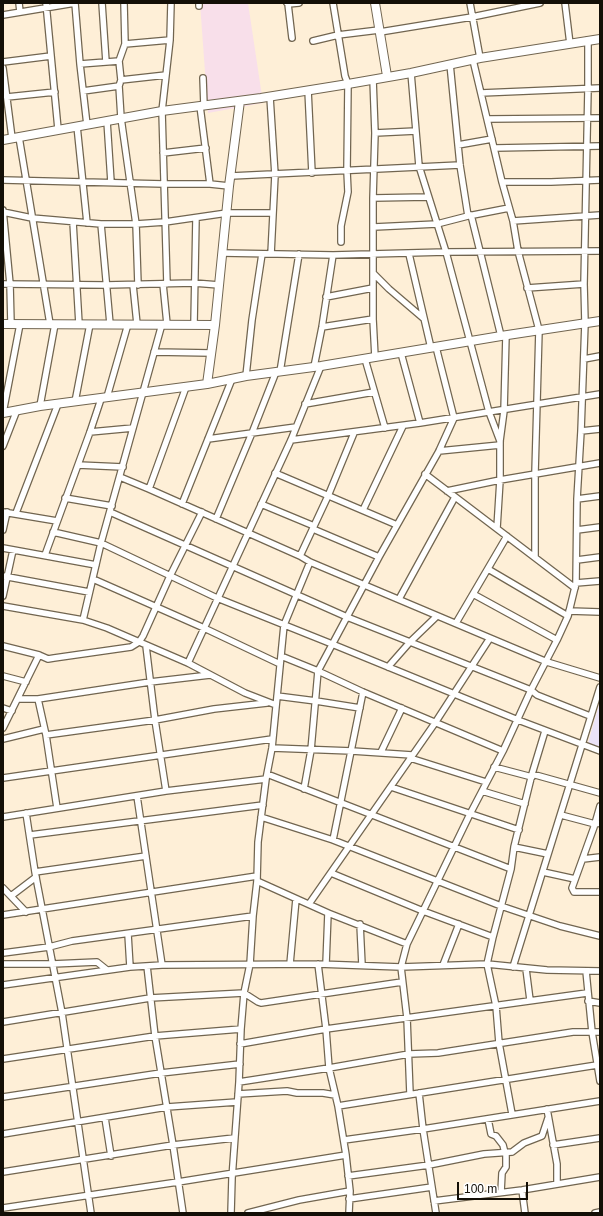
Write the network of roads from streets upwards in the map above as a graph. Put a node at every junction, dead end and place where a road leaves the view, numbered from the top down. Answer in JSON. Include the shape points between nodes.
{"nodes":[{"id":1,"x":18,"y":3,"type":"edge"},
{"id":2,"x":75,"y":3,"type":"edge"},
{"id":3,"x":102,"y":3,"type":"edge"},
{"id":4,"x":124,"y":3,"type":"edge"},
{"id":5,"x":171,"y":3,"type":"edge"},
{"id":6,"x":298,"y":3,"type":"edge"},
{"id":7,"x":333,"y":3,"type":"edge"},
{"id":8,"x":375,"y":3,"type":"edge"},
{"id":9,"x":470,"y":3,"type":"edge"},
{"id":10,"x":540,"y":3,"type":"edge"},
{"id":11,"x":565,"y":3,"type":"edge"},
{"id":12,"x":288,"y":4,"type":"edge"},
{"id":13,"x":46,"y":5,"type":"edge"},
{"id":14,"x":20,"y":12,"type":"junction"},
{"id":15,"x":3,"y":16,"type":"edge"},
{"id":16,"x":472,"y":16,"type":"junction"},
{"id":17,"x":379,"y":31,"type":"junction"},
{"id":18,"x":338,"y":35,"type":"junction"},
{"id":19,"x":292,"y":38,"type":"dead end"},
{"id":20,"x":600,"y":39,"type":"edge"},
{"id":21,"x":170,"y":40,"type":"junction"},
{"id":22,"x":588,"y":40,"type":"junction"},
{"id":23,"x":313,"y":41,"type":"dead end"},
{"id":24,"x":124,"y":44,"type":"junction"},
{"id":25,"x":570,"y":44,"type":"junction"},
{"id":26,"x":51,"y":56,"type":"junction"},
{"id":27,"x":477,"y":59,"type":"junction"},
{"id":28,"x":119,"y":61,"type":"junction"},
{"id":29,"x":3,"y":62,"type":"edge"},
{"id":30,"x":106,"y":62,"type":"junction"},
{"id":31,"x":80,"y":64,"type":"junction"},
{"id":32,"x":450,"y":64,"type":"junction"},
{"id":33,"x":3,"y":68,"type":"edge"},
{"id":34,"x":411,"y":73,"type":"junction"},
{"id":35,"x":166,"y":74,"type":"junction"},
{"id":36,"x":387,"y":76,"type":"junction"},
{"id":37,"x":203,"y":78,"type":"dead end"},
{"id":38,"x":373,"y":79,"type":"junction"},
{"id":39,"x":120,"y":83,"type":"junction"},
{"id":40,"x":348,"y":84,"type":"junction"},
{"id":41,"x":600,"y":88,"type":"edge"},
{"id":42,"x":588,"y":89,"type":"junction"},
{"id":43,"x":308,"y":90,"type":"junction"},
{"id":44,"x":83,"y":91,"type":"junction"},
{"id":45,"x":55,"y":92,"type":"junction"},
{"id":46,"x":481,"y":93,"type":"junction"},
{"id":47,"x":270,"y":96,"type":"junction"},
{"id":48,"x":6,"y":97,"type":"junction"},
{"id":49,"x":240,"y":101,"type":"junction"},
{"id":50,"x":202,"y":106,"type":"junction"},
{"id":51,"x":162,"y":111,"type":"junction"},
{"id":52,"x":121,"y":118,"type":"junction"},
{"id":53,"x":587,"y":118,"type":"junction"},
{"id":54,"x":600,"y":118,"type":"edge"},
{"id":55,"x":488,"y":120,"type":"junction"},
{"id":56,"x":106,"y":121,"type":"junction"},
{"id":57,"x":87,"y":125,"type":"junction"},
{"id":58,"x":77,"y":126,"type":"junction"},
{"id":59,"x":58,"y":130,"type":"junction"},
{"id":60,"x":416,"y":131,"type":"junction"},
{"id":61,"x":375,"y":133,"type":"junction"},
{"id":62,"x":15,"y":137,"type":"junction"},
{"id":63,"x":492,"y":139,"type":"junction"},
{"id":64,"x":3,"y":140,"type":"edge"},
{"id":65,"x":458,"y":145,"type":"junction"},
{"id":66,"x":587,"y":146,"type":"junction"},
{"id":67,"x":600,"y":146,"type":"edge"},
{"id":68,"x":206,"y":148,"type":"junction"},
{"id":69,"x":495,"y":148,"type":"junction"},
{"id":70,"x":163,"y":153,"type":"junction"},
{"id":71,"x":460,"y":165,"type":"junction"},
{"id":72,"x":420,"y":166,"type":"junction"},
{"id":73,"x":373,"y":170,"type":"junction"},
{"id":74,"x":347,"y":171,"type":"junction"},
{"id":75,"x":312,"y":173,"type":"junction"},
{"id":76,"x":275,"y":175,"type":"junction"},
{"id":77,"x":232,"y":176,"type":"junction"},
{"id":78,"x":3,"y":180,"type":"edge"},
{"id":79,"x":25,"y":180,"type":"junction"},
{"id":80,"x":600,"y":180,"type":"edge"},
{"id":81,"x":587,"y":181,"type":"junction"},
{"id":82,"x":84,"y":182,"type":"junction"},
{"id":83,"x":111,"y":182,"type":"junction"},
{"id":84,"x":502,"y":182,"type":"junction"},
{"id":85,"x":129,"y":183,"type":"junction"},
{"id":86,"x":164,"y":184,"type":"junction"},
{"id":87,"x":210,"y":184,"type":"junction"},
{"id":88,"x":230,"y":186,"type":"junction"},
{"id":89,"x":428,"y":197,"type":"junction"},
{"id":90,"x":373,"y":198,"type":"junction"},
{"id":91,"x":509,"y":208,"type":"junction"},
{"id":92,"x":3,"y":212,"type":"edge"},
{"id":93,"x":227,"y":213,"type":"junction"},
{"id":94,"x":273,"y":213,"type":"junction"},
{"id":95,"x":469,"y":215,"type":"junction"},
{"id":96,"x":600,"y":215,"type":"edge"},
{"id":97,"x":585,"y":216,"type":"junction"},
{"id":98,"x":32,"y":218,"type":"junction"},
{"id":99,"x":196,"y":218,"type":"junction"},
{"id":100,"x":513,"y":221,"type":"junction"},
{"id":101,"x":73,"y":222,"type":"junction"},
{"id":102,"x":165,"y":222,"type":"junction"},
{"id":103,"x":87,"y":223,"type":"junction"},
{"id":104,"x":101,"y":224,"type":"junction"},
{"id":105,"x":136,"y":224,"type":"junction"},
{"id":106,"x":437,"y":224,"type":"junction"},
{"id":107,"x":374,"y":227,"type":"junction"},
{"id":108,"x":341,"y":242,"type":"dead end"},
{"id":109,"x":518,"y":251,"type":"junction"},
{"id":110,"x":585,"y":251,"type":"junction"},
{"id":111,"x":600,"y":251,"type":"edge"},
{"id":112,"x":446,"y":252,"type":"junction"},
{"id":113,"x":481,"y":252,"type":"junction"},
{"id":114,"x":222,"y":253,"type":"junction"},
{"id":115,"x":262,"y":254,"type":"junction"},
{"id":116,"x":271,"y":254,"type":"junction"},
{"id":117,"x":299,"y":254,"type":"junction"},
{"id":118,"x":374,"y":254,"type":"junction"},
{"id":119,"x":409,"y":254,"type":"junction"},
{"id":120,"x":332,"y":255,"type":"junction"},
{"id":121,"x":374,"y":274,"type":"junction"},
{"id":122,"x":194,"y":283,"type":"junction"},
{"id":123,"x":3,"y":284,"type":"edge"},
{"id":124,"x":10,"y":284,"type":"junction"},
{"id":125,"x":44,"y":284,"type":"junction"},
{"id":126,"x":76,"y":284,"type":"junction"},
{"id":127,"x":165,"y":284,"type":"junction"},
{"id":128,"x":584,"y":284,"type":"junction"},
{"id":129,"x":106,"y":285,"type":"junction"},
{"id":130,"x":135,"y":285,"type":"junction"},
{"id":131,"x":219,"y":285,"type":"junction"},
{"id":132,"x":373,"y":288,"type":"junction"},
{"id":133,"x":527,"y":288,"type":"junction"},
{"id":134,"x":326,"y":297,"type":"junction"},
{"id":135,"x":423,"y":318,"type":"junction"},
{"id":136,"x":373,"y":319,"type":"junction"},
{"id":137,"x":600,"y":321,"type":"edge"},
{"id":138,"x":585,"y":323,"type":"junction"},
{"id":139,"x":7,"y":324,"type":"edge"},
{"id":140,"x":20,"y":324,"type":"junction"},
{"id":141,"x":53,"y":324,"type":"junction"},
{"id":142,"x":79,"y":324,"type":"junction"},
{"id":143,"x":90,"y":324,"type":"junction"},
{"id":144,"x":110,"y":324,"type":"junction"},
{"id":145,"x":132,"y":324,"type":"junction"},
{"id":146,"x":165,"y":324,"type":"junction"},
{"id":147,"x":194,"y":324,"type":"junction"},
{"id":148,"x":215,"y":324,"type":"junction"},
{"id":149,"x":322,"y":327,"type":"junction"},
{"id":150,"x":539,"y":330,"type":"junction"},
{"id":151,"x":504,"y":335,"type":"junction"},
{"id":152,"x":470,"y":342,"type":"junction"},
{"id":153,"x":433,"y":348,"type":"junction"},
{"id":154,"x":154,"y":352,"type":"junction"},
{"id":155,"x":212,"y":353,"type":"junction"},
{"id":156,"x":401,"y":353,"type":"junction"},
{"id":157,"x":600,"y":356,"type":"edge"},
{"id":158,"x":375,"y":357,"type":"junction"},
{"id":159,"x":365,"y":359,"type":"junction"},
{"id":160,"x":584,"y":359,"type":"junction"},
{"id":161,"x":317,"y":366,"type":"junction"},
{"id":162,"x":278,"y":372,"type":"junction"},
{"id":163,"x":246,"y":376,"type":"junction"},
{"id":164,"x":232,"y":379,"type":"junction"},
{"id":165,"x":207,"y":384,"type":"junction"},
{"id":166,"x":186,"y":387,"type":"junction"},
{"id":167,"x":374,"y":392,"type":"junction"},
{"id":168,"x":142,"y":393,"type":"junction"},
{"id":169,"x":600,"y":394,"type":"edge"},
{"id":170,"x":582,"y":397,"type":"junction"},
{"id":171,"x":104,"y":398,"type":"junction"},
{"id":172,"x":75,"y":402,"type":"junction"},
{"id":173,"x":58,"y":404,"type":"junction"},
{"id":174,"x":306,"y":404,"type":"junction"},
{"id":175,"x":538,"y":404,"type":"junction"},
{"id":176,"x":40,"y":406,"type":"junction"},
{"id":177,"x":17,"y":410,"type":"junction"},
{"id":178,"x":504,"y":410,"type":"junction"},
{"id":179,"x":489,"y":412,"type":"junction"},
{"id":180,"x":3,"y":413,"type":"edge"},
{"id":181,"x":454,"y":418,"type":"junction"},
{"id":182,"x":420,"y":424,"type":"junction"},
{"id":183,"x":404,"y":426,"type":"junction"},
{"id":184,"x":296,"y":427,"type":"junction"},
{"id":185,"x":133,"y":428,"type":"junction"},
{"id":186,"x":385,"y":428,"type":"junction"},
{"id":187,"x":600,"y":429,"type":"edge"},
{"id":188,"x":90,"y":432,"type":"junction"},
{"id":189,"x":581,"y":432,"type":"junction"},
{"id":190,"x":252,"y":433,"type":"junction"},
{"id":191,"x":354,"y":433,"type":"junction"},
{"id":192,"x":208,"y":439,"type":"junction"},
{"id":193,"x":290,"y":440,"type":"junction"},
{"id":194,"x":500,"y":443,"type":"junction"},
{"id":195,"x":3,"y":446,"type":"edge"},
{"id":196,"x":439,"y":450,"type":"junction"},
{"id":197,"x":600,"y":463,"type":"edge"},
{"id":198,"x":78,"y":465,"type":"junction"},
{"id":199,"x":580,"y":466,"type":"junction"},
{"id":200,"x":123,"y":467,"type":"junction"},
{"id":201,"x":275,"y":473,"type":"junction"},
{"id":202,"x":535,"y":473,"type":"junction"},
{"id":203,"x":425,"y":474,"type":"junction"},
{"id":204,"x":120,"y":477,"type":"junction"},
{"id":205,"x":500,"y":480,"type":"junction"},
{"id":206,"x":149,"y":489,"type":"junction"},
{"id":207,"x":448,"y":490,"type":"junction"},
{"id":208,"x":328,"y":496,"type":"junction"},
{"id":209,"x":600,"y":496,"type":"edge"},
{"id":210,"x":455,"y":497,"type":"junction"},
{"id":211,"x":65,"y":498,"type":"junction"},
{"id":212,"x":577,"y":499,"type":"junction"},
{"id":213,"x":182,"y":504,"type":"junction"},
{"id":214,"x":261,"y":504,"type":"junction"},
{"id":215,"x":112,"y":506,"type":"junction"},
{"id":216,"x":363,"y":510,"type":"junction"},
{"id":217,"x":5,"y":512,"type":"edge"},
{"id":218,"x":110,"y":512,"type":"junction"},
{"id":219,"x":202,"y":512,"type":"junction"},
{"id":220,"x":16,"y":514,"type":"junction"},
{"id":221,"x":216,"y":519,"type":"junction"},
{"id":222,"x":57,"y":521,"type":"junction"},
{"id":223,"x":397,"y":525,"type":"junction"},
{"id":224,"x":314,"y":527,"type":"junction"},
{"id":225,"x":600,"y":527,"type":"edge"},
{"id":226,"x":497,"y":528,"type":"junction"},
{"id":227,"x":3,"y":530,"type":"edge"},
{"id":228,"x":577,"y":530,"type":"junction"},
{"id":229,"x":53,"y":532,"type":"junction"},
{"id":230,"x":248,"y":533,"type":"junction"},
{"id":231,"x":507,"y":536,"type":"junction"},
{"id":232,"x":101,"y":543,"type":"junction"},
{"id":233,"x":186,"y":545,"type":"junction"},
{"id":234,"x":3,"y":548,"type":"edge"},
{"id":235,"x":13,"y":550,"type":"junction"},
{"id":236,"x":45,"y":555,"type":"junction"},
{"id":237,"x":300,"y":556,"type":"junction"},
{"id":238,"x":379,"y":557,"type":"junction"},
{"id":239,"x":535,"y":557,"type":"junction"},
{"id":240,"x":600,"y":557,"type":"edge"},
{"id":241,"x":577,"y":560,"type":"junction"},
{"id":242,"x":310,"y":562,"type":"junction"},
{"id":243,"x":96,"y":565,"type":"junction"},
{"id":244,"x":232,"y":566,"type":"junction"},
{"id":245,"x":488,"y":569,"type":"junction"},
{"id":246,"x":5,"y":576,"type":"edge"},
{"id":247,"x":170,"y":576,"type":"junction"},
{"id":248,"x":93,"y":579,"type":"junction"},
{"id":249,"x":600,"y":581,"type":"edge"},
{"id":250,"x":365,"y":585,"type":"junction"},
{"id":251,"x":576,"y":585,"type":"junction"},
{"id":252,"x":89,"y":592,"type":"junction"},
{"id":253,"x":296,"y":593,"type":"junction"},
{"id":254,"x":473,"y":594,"type":"junction"},
{"id":255,"x":3,"y":596,"type":"edge"},
{"id":256,"x":217,"y":598,"type":"junction"},
{"id":257,"x":399,"y":599,"type":"junction"},
{"id":258,"x":3,"y":606,"type":"edge"},
{"id":259,"x":156,"y":607,"type":"junction"},
{"id":260,"x":600,"y":612,"type":"edge"},
{"id":261,"x":568,"y":614,"type":"junction"},
{"id":262,"x":437,"y":616,"type":"junction"},
{"id":263,"x":347,"y":617,"type":"junction"},
{"id":264,"x":83,"y":620,"type":"junction"},
{"id":265,"x":456,"y":623,"type":"junction"},
{"id":266,"x":284,"y":625,"type":"junction"},
{"id":267,"x":204,"y":628,"type":"junction"},
{"id":268,"x":490,"y":638,"type":"junction"},
{"id":269,"x":557,"y":640,"type":"junction"},
{"id":270,"x":139,"y":642,"type":"junction"},
{"id":271,"x":410,"y":642,"type":"junction"},
{"id":272,"x":332,"y":644,"type":"junction"},
{"id":273,"x":3,"y":646,"type":"edge"},
{"id":274,"x":146,"y":646,"type":"junction"},
{"id":275,"x":39,"y":656,"type":"junction"},
{"id":276,"x":281,"y":656,"type":"junction"},
{"id":277,"x":547,"y":662,"type":"junction"},
{"id":278,"x":188,"y":663,"type":"junction"},
{"id":279,"x":280,"y":664,"type":"junction"},
{"id":280,"x":472,"y":666,"type":"junction"},
{"id":281,"x":388,"y":667,"type":"junction"},
{"id":282,"x":318,"y":671,"type":"junction"},
{"id":283,"x":210,"y":675,"type":"junction"},
{"id":284,"x":3,"y":676,"type":"edge"},
{"id":285,"x":600,"y":678,"type":"edge"},
{"id":286,"x":26,"y":682,"type":"junction"},
{"id":287,"x":150,"y":682,"type":"junction"},
{"id":288,"x":600,"y":688,"type":"edge"},
{"id":289,"x":531,"y":690,"type":"junction"},
{"id":290,"x":363,"y":692,"type":"junction"},
{"id":291,"x":454,"y":693,"type":"junction"},
{"id":292,"x":277,"y":696,"type":"junction"},
{"id":293,"x":18,"y":699,"type":"junction"},
{"id":294,"x":38,"y":699,"type":"junction"},
{"id":295,"x":316,"y":700,"type":"junction"},
{"id":296,"x":268,"y":703,"type":"junction"},
{"id":297,"x":276,"y":705,"type":"junction"},
{"id":298,"x":3,"y":708,"type":"edge"},
{"id":299,"x":360,"y":708,"type":"junction"},
{"id":300,"x":402,"y":708,"type":"junction"},
{"id":301,"x":12,"y":710,"type":"junction"},
{"id":302,"x":590,"y":716,"type":"junction"},
{"id":303,"x":155,"y":720,"type":"junction"},
{"id":304,"x":518,"y":720,"type":"junction"},
{"id":305,"x":435,"y":723,"type":"junction"},
{"id":306,"x":3,"y":728,"type":"edge"},
{"id":307,"x":545,"y":730,"type":"junction"},
{"id":308,"x":45,"y":732,"type":"junction"},
{"id":309,"x":3,"y":739,"type":"edge"},
{"id":310,"x":272,"y":739,"type":"junction"},
{"id":311,"x":582,"y":744,"type":"junction"},
{"id":312,"x":272,"y":748,"type":"junction"},
{"id":313,"x":311,"y":750,"type":"junction"},
{"id":314,"x":352,"y":751,"type":"junction"},
{"id":315,"x":503,"y":751,"type":"junction"},
{"id":316,"x":600,"y":751,"type":"edge"},
{"id":317,"x":381,"y":752,"type":"junction"},
{"id":318,"x":161,"y":754,"type":"junction"},
{"id":319,"x":411,"y":756,"type":"junction"},
{"id":320,"x":494,"y":767,"type":"junction"},
{"id":321,"x":51,"y":771,"type":"junction"},
{"id":322,"x":532,"y":775,"type":"junction"},
{"id":323,"x":267,"y":776,"type":"junction"},
{"id":324,"x":3,"y":778,"type":"edge"},
{"id":325,"x":486,"y":782,"type":"junction"},
{"id":326,"x":569,"y":783,"type":"junction"},
{"id":327,"x":391,"y":787,"type":"junction"},
{"id":328,"x":304,"y":789,"type":"junction"},
{"id":329,"x":166,"y":791,"type":"junction"},
{"id":330,"x":482,"y":791,"type":"junction"},
{"id":331,"x":600,"y":793,"type":"edge"},
{"id":332,"x":137,"y":796,"type":"junction"},
{"id":333,"x":340,"y":802,"type":"junction"},
{"id":334,"x":525,"y":804,"type":"junction"},
{"id":335,"x":263,"y":805,"type":"junction"},
{"id":336,"x":600,"y":806,"type":"edge"},
{"id":337,"x":57,"y":808,"type":"junction"},
{"id":338,"x":26,"y":813,"type":"junction"},
{"id":339,"x":470,"y":814,"type":"junction"},
{"id":340,"x":372,"y":815,"type":"junction"},
{"id":341,"x":561,"y":815,"type":"junction"},
{"id":342,"x":3,"y":817,"type":"edge"},
{"id":343,"x":261,"y":817,"type":"junction"},
{"id":344,"x":141,"y":820,"type":"junction"},
{"id":345,"x":598,"y":823,"type":"edge"},
{"id":346,"x":519,"y":830,"type":"junction"},
{"id":347,"x":30,"y":835,"type":"junction"},
{"id":348,"x":333,"y":840,"type":"junction"},
{"id":349,"x":349,"y":847,"type":"junction"},
{"id":350,"x":454,"y":847,"type":"junction"},
{"id":351,"x":514,"y":847,"type":"junction"},
{"id":352,"x":548,"y":854,"type":"junction"},
{"id":353,"x":146,"y":856,"type":"junction"},
{"id":354,"x":600,"y":857,"type":"edge"},
{"id":355,"x":582,"y":859,"type":"junction"},
{"id":356,"x":511,"y":869,"type":"junction"},
{"id":357,"x":543,"y":872,"type":"junction"},
{"id":358,"x":330,"y":873,"type":"junction"},
{"id":359,"x":36,"y":875,"type":"junction"},
{"id":360,"x":257,"y":879,"type":"junction"},
{"id":361,"x":575,"y":879,"type":"junction"},
{"id":362,"x":438,"y":881,"type":"junction"},
{"id":363,"x":3,"y":888,"type":"edge"},
{"id":364,"x":600,"y":892,"type":"edge"},
{"id":365,"x":152,"y":893,"type":"junction"},
{"id":366,"x":11,"y":896,"type":"junction"},
{"id":367,"x":296,"y":899,"type":"junction"},
{"id":368,"x":309,"y":904,"type":"junction"},
{"id":369,"x":501,"y":906,"type":"junction"},
{"id":370,"x":42,"y":909,"type":"junction"},
{"id":371,"x":423,"y":911,"type":"junction"},
{"id":372,"x":26,"y":912,"type":"junction"},
{"id":373,"x":328,"y":913,"type":"junction"},
{"id":374,"x":3,"y":915,"type":"edge"},
{"id":375,"x":253,"y":916,"type":"junction"},
{"id":376,"x":530,"y":916,"type":"junction"},
{"id":377,"x":360,"y":924,"type":"junction"},
{"id":378,"x":459,"y":924,"type":"junction"},
{"id":379,"x":158,"y":929,"type":"junction"},
{"id":380,"x":128,"y":934,"type":"junction"},
{"id":381,"x":600,"y":936,"type":"edge"},
{"id":382,"x":493,"y":937,"type":"junction"},
{"id":383,"x":407,"y":944,"type":"junction"},
{"id":384,"x":49,"y":947,"type":"junction"},
{"id":385,"x":3,"y":953,"type":"edge"},
{"id":386,"x":3,"y":964,"type":"edge"},
{"id":387,"x":52,"y":964,"type":"junction"},
{"id":388,"x":250,"y":964,"type":"junction"},
{"id":389,"x":290,"y":964,"type":"junction"},
{"id":390,"x":318,"y":964,"type":"junction"},
{"id":391,"x":326,"y":964,"type":"junction"},
{"id":392,"x":487,"y":964,"type":"junction"},
{"id":393,"x":162,"y":965,"type":"junction"},
{"id":394,"x":362,"y":965,"type":"junction"},
{"id":395,"x":443,"y":965,"type":"junction"},
{"id":396,"x":147,"y":966,"type":"junction"},
{"id":397,"x":130,"y":967,"type":"junction"},
{"id":398,"x":401,"y":967,"type":"junction"},
{"id":399,"x":513,"y":967,"type":"junction"},
{"id":400,"x":526,"y":969,"type":"junction"},
{"id":401,"x":107,"y":970,"type":"junction"},
{"id":402,"x":586,"y":971,"type":"junction"},
{"id":403,"x":600,"y":971,"type":"edge"},
{"id":404,"x":55,"y":977,"type":"junction"},
{"id":405,"x":402,"y":982,"type":"junction"},
{"id":406,"x":3,"y":985,"type":"edge"},
{"id":407,"x":244,"y":993,"type":"junction"},
{"id":408,"x":321,"y":993,"type":"junction"},
{"id":409,"x":587,"y":993,"type":"junction"},
{"id":410,"x":150,"y":998,"type":"junction"},
{"id":411,"x":530,"y":1000,"type":"junction"},
{"id":412,"x":588,"y":1001,"type":"junction"},
{"id":413,"x":600,"y":1003,"type":"edge"},
{"id":414,"x":496,"y":1006,"type":"junction"},
{"id":415,"x":62,"y":1014,"type":"junction"},
{"id":416,"x":407,"y":1018,"type":"junction"},
{"id":417,"x":3,"y":1022,"type":"edge"},
{"id":418,"x":240,"y":1029,"type":"junction"},
{"id":419,"x":326,"y":1029,"type":"junction"},
{"id":420,"x":592,"y":1032,"type":"junction"},
{"id":421,"x":600,"y":1032,"type":"edge"},
{"id":422,"x":155,"y":1036,"type":"junction"},
{"id":423,"x":499,"y":1043,"type":"junction"},
{"id":424,"x":240,"y":1044,"type":"junction"},
{"id":425,"x":68,"y":1049,"type":"junction"},
{"id":426,"x":408,"y":1054,"type":"junction"},
{"id":427,"x":3,"y":1059,"type":"edge"},
{"id":428,"x":240,"y":1064,"type":"junction"},
{"id":429,"x":597,"y":1065,"type":"junction"},
{"id":430,"x":329,"y":1068,"type":"junction"},
{"id":431,"x":161,"y":1072,"type":"junction"},
{"id":432,"x":506,"y":1078,"type":"junction"},
{"id":433,"x":600,"y":1081,"type":"edge"},
{"id":434,"x":239,"y":1082,"type":"junction"},
{"id":435,"x":73,"y":1086,"type":"junction"},
{"id":436,"x":420,"y":1093,"type":"junction"},
{"id":437,"x":238,"y":1094,"type":"junction"},
{"id":438,"x":335,"y":1094,"type":"junction"},
{"id":439,"x":410,"y":1094,"type":"junction"},
{"id":440,"x":3,"y":1097,"type":"edge"},
{"id":441,"x":600,"y":1101,"type":"edge"},
{"id":442,"x":237,"y":1102,"type":"junction"},
{"id":443,"x":338,"y":1106,"type":"junction"},
{"id":444,"x":167,"y":1108,"type":"junction"},
{"id":445,"x":548,"y":1109,"type":"junction"},
{"id":446,"x":512,"y":1114,"type":"junction"},
{"id":447,"x":105,"y":1118,"type":"junction"},
{"id":448,"x":548,"y":1118,"type":"junction"},
{"id":449,"x":488,"y":1119,"type":"junction"},
{"id":450,"x":79,"y":1123,"type":"junction"},
{"id":451,"x":423,"y":1129,"type":"junction"},
{"id":452,"x":3,"y":1134,"type":"edge"},
{"id":453,"x":234,"y":1138,"type":"junction"},
{"id":454,"x":600,"y":1138,"type":"edge"},
{"id":455,"x":344,"y":1140,"type":"junction"},
{"id":456,"x":173,"y":1145,"type":"junction"},
{"id":457,"x":553,"y":1145,"type":"junction"},
{"id":458,"x":506,"y":1153,"type":"junction"},
{"id":459,"x":346,"y":1155,"type":"junction"},
{"id":460,"x":111,"y":1156,"type":"junction"},
{"id":461,"x":84,"y":1160,"type":"junction"},
{"id":462,"x":429,"y":1165,"type":"junction"},
{"id":463,"x":3,"y":1172,"type":"edge"},
{"id":464,"x":232,"y":1174,"type":"junction"},
{"id":465,"x":348,"y":1176,"type":"junction"},
{"id":466,"x":600,"y":1177,"type":"edge"},
{"id":467,"x":178,"y":1182,"type":"junction"},
{"id":468,"x":557,"y":1183,"type":"junction"},
{"id":469,"x":432,"y":1187,"type":"junction"},
{"id":470,"x":522,"y":1190,"type":"junction"},
{"id":471,"x":350,"y":1192,"type":"junction"},
{"id":472,"x":501,"y":1192,"type":"junction"},
{"id":473,"x":89,"y":1195,"type":"junction"},
{"id":474,"x":349,"y":1199,"type":"junction"},
{"id":475,"x":434,"y":1202,"type":"junction"},
{"id":476,"x":3,"y":1208,"type":"edge"},
{"id":477,"x":600,"y":1212,"type":"edge"},
{"id":478,"x":91,"y":1213,"type":"edge"},
{"id":479,"x":183,"y":1213,"type":"edge"},
{"id":480,"x":231,"y":1213,"type":"edge"},
{"id":481,"x":248,"y":1213,"type":"edge"},
{"id":482,"x":349,"y":1213,"type":"edge"},
{"id":483,"x":436,"y":1213,"type":"edge"},
{"id":484,"x":525,"y":1213,"type":"edge"},
{"id":485,"x":595,"y":1213,"type":"edge"}],
"edges":[{"from":1,"to":14,"type":"street"},
{"from":2,"to":13,"type":"street"},
{"from":2,"to":31,"type":"street"},
{"from":3,"to":30,"type":"street"},
{"from":4,"to":24,"type":"street"},
{"from":5,"to":21,"type":"street"},
{"from":6,"to":12,"type":"street"},
{"from":7,"to":18,"type":"street"},
{"from":8,"to":17,"type":"street"},
{"from":9,"to":16,"type":"street"},
{"from":10,"to":16,"type":"street"},
{"from":11,"to":25,"type":"street"},
{"from":12,"to":19,"type":"street"},
{"from":13,"to":14,"type":"street"},
{"from":13,"to":26,"type":"street"},
{"from":14,"to":15,"type":"street"},
{"from":16,"to":17,"type":"street"},
{"from":16,"to":27,"type":"street"},
{"from":17,"to":18,"type":"street"},
{"from":17,"to":36,"type":"street"},
{"from":18,"to":23,"type":"street"},
{"from":18,"to":40,"type":"street"},
{"from":20,"to":22,"type":"street"},
{"from":21,"to":24,"type":"street"},
{"from":21,"to":35,"type":"street"},
{"from":22,"to":25,"type":"street"},
{"from":22,"to":42,"type":"street"},
{"from":24,"to":28,"type":"street"},
{"from":25,"to":27,"type":"street"},
{"from":26,"to":29,"type":"street"},
{"from":26,"to":45,"type":"street"},
{"from":27,"to":32,"type":"street"},
{"from":27,"to":46,"type":"street"},
{"from":28,"to":30,"type":"street"},
{"from":28,"to":39,"type":"street"},
{"from":30,"to":31,"type":"street"},
{"from":31,"to":44,"type":"street"},
{"from":32,"to":34,"type":"street"},
{"from":32,"to":65,"type":"street"},
{"from":33,"to":48,"type":"street"},
{"from":34,"to":36,"type":"street"},
{"from":34,"to":60,"type":"street"},
{"from":35,"to":39,"type":"street"},
{"from":35,"to":51,"type":"street"},
{"from":36,"to":38,"type":"street"},
{"from":37,"to":50,"type":"street"},
{"from":38,"to":40,"type":"street"},
{"from":38,"to":61,"type":"street"},
{"from":39,"to":44,"type":"street"},
{"from":39,"to":52,"type":"street"},
{"from":40,"to":43,"type":"street"},
{"from":40,"to":74,"type":"street"},
{"from":41,"to":42,"type":"street"},
{"from":42,"to":46,"type":"street"},
{"from":42,"to":53,"type":"street"},
{"from":43,"to":47,"type":"street"},
{"from":43,"to":75,"type":"street"},
{"from":44,"to":57,"type":"street"},
{"from":45,"to":48,"type":"street"},
{"from":45,"to":59,"type":"street"},
{"from":46,"to":55,"type":"street"},
{"from":47,"to":49,"type":"street"},
{"from":47,"to":76,"type":"street"},
{"from":48,"to":62,"type":"street"},
{"from":49,"to":50,"type":"street"},
{"from":49,"to":77,"type":"street"},
{"from":50,"to":51,"type":"street"},
{"from":50,"to":68,"type":"street"},
{"from":51,"to":52,"type":"street"},
{"from":51,"to":70,"type":"street"},
{"from":52,"to":56,"type":"street"},
{"from":52,"to":85,"type":"street"},
{"from":53,"to":54,"type":"street"},
{"from":53,"to":55,"type":"street"},
{"from":53,"to":66,"type":"street"},
{"from":55,"to":63,"type":"street"},
{"from":56,"to":57,"type":"street"},
{"from":56,"to":83,"type":"street"},
{"from":57,"to":58,"type":"street"},
{"from":58,"to":59,"type":"street"},
{"from":58,"to":82,"type":"street"},
{"from":59,"to":62,"type":"street"},
{"from":60,"to":61,"type":"street"},
{"from":60,"to":72,"type":"street"},
{"from":61,"to":73,"type":"street"},
{"from":62,"to":64,"type":"street"},
{"from":62,"to":79,"type":"street"},
{"from":63,"to":65,"type":"street"},
{"from":63,"to":69,"type":"street"},
{"from":65,"to":71,"type":"street"},
{"from":66,"to":67,"type":"street"},
{"from":66,"to":69,"type":"street"},
{"from":66,"to":81,"type":"street"},
{"from":68,"to":70,"type":"street"},
{"from":68,"to":87,"type":"street"},
{"from":69,"to":84,"type":"street"},
{"from":70,"to":86,"type":"street"},
{"from":71,"to":72,"type":"street"},
{"from":71,"to":95,"type":"street"},
{"from":72,"to":73,"type":"street"},
{"from":72,"to":89,"type":"street"},
{"from":73,"to":74,"type":"street"},
{"from":73,"to":90,"type":"street"},
{"from":74,"to":75,"type":"street"},
{"from":74,"to":108,"type":"street","via":[[348,192],[341,226]]},
{"from":75,"to":76,"type":"street"},
{"from":76,"to":77,"type":"street"},
{"from":76,"to":94,"type":"street"},
{"from":77,"to":88,"type":"street"},
{"from":78,"to":79,"type":"street"},
{"from":79,"to":82,"type":"street"},
{"from":79,"to":98,"type":"street"},
{"from":80,"to":81,"type":"street"},
{"from":81,"to":84,"type":"street"},
{"from":81,"to":97,"type":"street"},
{"from":82,"to":83,"type":"street"},
{"from":82,"to":103,"type":"street"},
{"from":83,"to":85,"type":"street"},
{"from":84,"to":91,"type":"street"},
{"from":85,"to":86,"type":"street"},
{"from":85,"to":105,"type":"street"},
{"from":86,"to":87,"type":"street"},
{"from":86,"to":102,"type":"street"},
{"from":87,"to":88,"type":"street"},
{"from":88,"to":93,"type":"street"},
{"from":89,"to":90,"type":"street"},
{"from":89,"to":106,"type":"street"},
{"from":90,"to":107,"type":"street"},
{"from":91,"to":95,"type":"street"},
{"from":91,"to":100,"type":"street"},
{"from":92,"to":98,"type":"street"},
{"from":92,"to":124,"type":"street"},
{"from":93,"to":94,"type":"street"},
{"from":93,"to":99,"type":"street"},
{"from":93,"to":114,"type":"street"},
{"from":94,"to":116,"type":"street"},
{"from":95,"to":106,"type":"street"},
{"from":95,"to":113,"type":"street"},
{"from":96,"to":97,"type":"street"},
{"from":97,"to":100,"type":"street"},
{"from":97,"to":110,"type":"street"},
{"from":98,"to":101,"type":"street"},
{"from":98,"to":125,"type":"street"},
{"from":99,"to":102,"type":"street"},
{"from":99,"to":122,"type":"street"},
{"from":100,"to":109,"type":"street"},
{"from":101,"to":103,"type":"street"},
{"from":101,"to":126,"type":"street"},
{"from":102,"to":105,"type":"street"},
{"from":102,"to":127,"type":"street"},
{"from":103,"to":104,"type":"street"},
{"from":104,"to":105,"type":"street"},
{"from":104,"to":129,"type":"street"},
{"from":105,"to":130,"type":"street"},
{"from":106,"to":107,"type":"street"},
{"from":106,"to":112,"type":"street"},
{"from":107,"to":118,"type":"street"},
{"from":109,"to":110,"type":"street"},
{"from":109,"to":113,"type":"street"},
{"from":109,"to":133,"type":"street"},
{"from":110,"to":111,"type":"street"},
{"from":110,"to":128,"type":"street"},
{"from":112,"to":113,"type":"street"},
{"from":112,"to":119,"type":"street"},
{"from":112,"to":152,"type":"street"},
{"from":113,"to":151,"type":"street"},
{"from":114,"to":115,"type":"street"},
{"from":114,"to":131,"type":"street"},
{"from":115,"to":116,"type":"street"},
{"from":115,"to":163,"type":"street"},
{"from":116,"to":117,"type":"street"},
{"from":117,"to":120,"type":"street"},
{"from":117,"to":162,"type":"street"},
{"from":118,"to":119,"type":"street"},
{"from":118,"to":120,"type":"street"},
{"from":118,"to":121,"type":"street"},
{"from":119,"to":135,"type":"street"},
{"from":120,"to":134,"type":"street"},
{"from":121,"to":132,"type":"street"},
{"from":121,"to":135,"type":"street"},
{"from":122,"to":127,"type":"street"},
{"from":122,"to":131,"type":"street"},
{"from":122,"to":147,"type":"street"},
{"from":123,"to":124,"type":"street"},
{"from":124,"to":125,"type":"street"},
{"from":124,"to":139,"type":"street"},
{"from":125,"to":126,"type":"street"},
{"from":125,"to":141,"type":"street"},
{"from":126,"to":129,"type":"street"},
{"from":126,"to":142,"type":"street"},
{"from":127,"to":130,"type":"street"},
{"from":127,"to":146,"type":"street"},
{"from":128,"to":133,"type":"street"},
{"from":128,"to":138,"type":"street"},
{"from":129,"to":130,"type":"street"},
{"from":129,"to":144,"type":"street"},
{"from":130,"to":145,"type":"street"},
{"from":131,"to":148,"type":"street"},
{"from":132,"to":134,"type":"street"},
{"from":132,"to":136,"type":"street"},
{"from":133,"to":150,"type":"street"},
{"from":134,"to":149,"type":"street"},
{"from":135,"to":153,"type":"street"},
{"from":136,"to":149,"type":"street"},
{"from":136,"to":158,"type":"street"},
{"from":137,"to":138,"type":"street"},
{"from":138,"to":150,"type":"street"},
{"from":138,"to":160,"type":"street"},
{"from":139,"to":140,"type":"street"},
{"from":140,"to":141,"type":"street"},
{"from":140,"to":180,"type":"street"},
{"from":141,"to":142,"type":"street"},
{"from":141,"to":176,"type":"street"},
{"from":142,"to":143,"type":"street"},
{"from":143,"to":144,"type":"street"},
{"from":143,"to":172,"type":"street"},
{"from":144,"to":145,"type":"street"},
{"from":145,"to":146,"type":"street"},
{"from":145,"to":171,"type":"street"},
{"from":146,"to":147,"type":"street"},
{"from":146,"to":154,"type":"street"},
{"from":147,"to":148,"type":"street"},
{"from":148,"to":155,"type":"street"},
{"from":149,"to":161,"type":"street"},
{"from":150,"to":151,"type":"street"},
{"from":150,"to":175,"type":"street"},
{"from":151,"to":152,"type":"street"},
{"from":151,"to":178,"type":"street"},
{"from":152,"to":153,"type":"street"},
{"from":152,"to":179,"type":"street"},
{"from":153,"to":156,"type":"street"},
{"from":153,"to":181,"type":"street"},
{"from":154,"to":155,"type":"street"},
{"from":154,"to":168,"type":"street"},
{"from":155,"to":165,"type":"street"},
{"from":156,"to":158,"type":"street"},
{"from":156,"to":182,"type":"street"},
{"from":157,"to":160,"type":"street"},
{"from":158,"to":159,"type":"street"},
{"from":159,"to":161,"type":"street"},
{"from":159,"to":167,"type":"street"},
{"from":160,"to":170,"type":"street"},
{"from":161,"to":162,"type":"street"},
{"from":161,"to":174,"type":"street"},
{"from":162,"to":163,"type":"street"},
{"from":162,"to":190,"type":"street"},
{"from":163,"to":164,"type":"street"},
{"from":164,"to":165,"type":"street"},
{"from":164,"to":192,"type":"street"},
{"from":165,"to":166,"type":"street"},
{"from":166,"to":168,"type":"street"},
{"from":166,"to":206,"type":"street"},
{"from":167,"to":174,"type":"street"},
{"from":167,"to":186,"type":"street"},
{"from":168,"to":171,"type":"street"},
{"from":168,"to":185,"type":"street"},
{"from":169,"to":170,"type":"street"},
{"from":170,"to":175,"type":"street"},
{"from":170,"to":189,"type":"street"},
{"from":171,"to":172,"type":"street"},
{"from":171,"to":188,"type":"street"},
{"from":172,"to":173,"type":"street"},
{"from":173,"to":176,"type":"street"},
{"from":173,"to":220,"type":"street"},
{"from":174,"to":184,"type":"street"},
{"from":175,"to":178,"type":"street"},
{"from":175,"to":202,"type":"street"},
{"from":176,"to":177,"type":"street"},
{"from":177,"to":180,"type":"street"},
{"from":177,"to":195,"type":"street"},
{"from":178,"to":179,"type":"street"},
{"from":178,"to":194,"type":"street"},
{"from":179,"to":181,"type":"street"},
{"from":179,"to":194,"type":"street"},
{"from":181,"to":182,"type":"street"},
{"from":181,"to":196,"type":"street"},
{"from":182,"to":183,"type":"street"},
{"from":183,"to":186,"type":"street"},
{"from":183,"to":216,"type":"street"},
{"from":184,"to":190,"type":"street"},
{"from":184,"to":193,"type":"street"},
{"from":185,"to":188,"type":"street"},
{"from":185,"to":200,"type":"street"},
{"from":186,"to":191,"type":"street"},
{"from":187,"to":189,"type":"street"},
{"from":188,"to":198,"type":"street"},
{"from":189,"to":199,"type":"street"},
{"from":190,"to":192,"type":"street"},
{"from":190,"to":221,"type":"street"},
{"from":191,"to":193,"type":"street"},
{"from":191,"to":208,"type":"street"},
{"from":192,"to":213,"type":"street"},
{"from":193,"to":201,"type":"street"},
{"from":194,"to":196,"type":"street"},
{"from":194,"to":205,"type":"street"},
{"from":196,"to":203,"type":"street"},
{"from":197,"to":199,"type":"street"},
{"from":198,"to":200,"type":"street"},
{"from":198,"to":211,"type":"street"},
{"from":199,"to":202,"type":"street"},
{"from":199,"to":212,"type":"street"},
{"from":200,"to":204,"type":"street"},
{"from":201,"to":208,"type":"street"},
{"from":201,"to":214,"type":"street"},
{"from":202,"to":205,"type":"street"},
{"from":202,"to":239,"type":"street"},
{"from":203,"to":207,"type":"street"},
{"from":203,"to":223,"type":"street"},
{"from":204,"to":206,"type":"street"},
{"from":204,"to":215,"type":"street"},
{"from":205,"to":207,"type":"street"},
{"from":205,"to":226,"type":"street"},
{"from":206,"to":213,"type":"street"},
{"from":207,"to":210,"type":"street"},
{"from":208,"to":216,"type":"street"},
{"from":208,"to":224,"type":"street"},
{"from":209,"to":212,"type":"street"},
{"from":210,"to":226,"type":"street"},
{"from":210,"to":257,"type":"street"},
{"from":211,"to":215,"type":"street"},
{"from":211,"to":222,"type":"street"},
{"from":212,"to":228,"type":"street"},
{"from":213,"to":219,"type":"street"},
{"from":214,"to":224,"type":"street"},
{"from":214,"to":230,"type":"street"},
{"from":215,"to":218,"type":"street"},
{"from":216,"to":223,"type":"street"},
{"from":217,"to":220,"type":"street"},
{"from":217,"to":227,"type":"street"},
{"from":218,"to":232,"type":"street"},
{"from":218,"to":233,"type":"street"},
{"from":219,"to":221,"type":"street"},
{"from":219,"to":233,"type":"street"},
{"from":220,"to":222,"type":"street"},
{"from":221,"to":230,"type":"street"},
{"from":222,"to":229,"type":"street"},
{"from":223,"to":238,"type":"street"},
{"from":224,"to":237,"type":"street"},
{"from":224,"to":238,"type":"street"},
{"from":225,"to":228,"type":"street"},
{"from":226,"to":231,"type":"street"},
{"from":228,"to":241,"type":"street"},
{"from":229,"to":232,"type":"street"},
{"from":229,"to":236,"type":"street"},
{"from":230,"to":237,"type":"street"},
{"from":230,"to":244,"type":"street"},
{"from":231,"to":239,"type":"street"},
{"from":231,"to":245,"type":"street"},
{"from":232,"to":243,"type":"street"},
{"from":232,"to":247,"type":"street"},
{"from":233,"to":244,"type":"street"},
{"from":233,"to":247,"type":"street"},
{"from":234,"to":235,"type":"street"},
{"from":235,"to":236,"type":"street"},
{"from":235,"to":246,"type":"street"},
{"from":236,"to":243,"type":"street"},
{"from":237,"to":242,"type":"street"},
{"from":238,"to":250,"type":"street"},
{"from":239,"to":251,"type":"street"},
{"from":240,"to":241,"type":"street"},
{"from":241,"to":251,"type":"street"},
{"from":242,"to":250,"type":"street"},
{"from":242,"to":253,"type":"street"},
{"from":243,"to":248,"type":"street"},
{"from":244,"to":253,"type":"street"},
{"from":244,"to":256,"type":"street"},
{"from":245,"to":254,"type":"street"},
{"from":245,"to":261,"type":"street"},
{"from":246,"to":252,"type":"street"},
{"from":246,"to":255,"type":"street"},
{"from":247,"to":256,"type":"street"},
{"from":247,"to":259,"type":"street"},
{"from":248,"to":252,"type":"street"},
{"from":248,"to":259,"type":"street"},
{"from":249,"to":251,"type":"street"},
{"from":250,"to":257,"type":"street"},
{"from":250,"to":263,"type":"street"},
{"from":251,"to":261,"type":"street"},
{"from":252,"to":264,"type":"street"},
{"from":253,"to":263,"type":"street"},
{"from":253,"to":266,"type":"street"},
{"from":254,"to":265,"type":"street"},
{"from":254,"to":269,"type":"street"},
{"from":256,"to":266,"type":"street"},
{"from":256,"to":267,"type":"street"},
{"from":257,"to":262,"type":"street"},
{"from":258,"to":264,"type":"street"},
{"from":259,"to":267,"type":"street"},
{"from":259,"to":270,"type":"street"},
{"from":260,"to":261,"type":"street"},
{"from":261,"to":269,"type":"street"},
{"from":262,"to":265,"type":"street"},
{"from":262,"to":271,"type":"street"},
{"from":263,"to":271,"type":"street"},
{"from":263,"to":272,"type":"street"},
{"from":264,"to":270,"type":"street"},
{"from":265,"to":268,"type":"street"},
{"from":266,"to":272,"type":"street"},
{"from":266,"to":276,"type":"street"},
{"from":267,"to":278,"type":"street"},
{"from":267,"to":279,"type":"street"},
{"from":268,"to":277,"type":"street"},
{"from":268,"to":280,"type":"street"},
{"from":269,"to":277,"type":"street"},
{"from":270,"to":274,"type":"street"},
{"from":270,"to":275,"type":"street","via":[[131,647],[48,659]]},
{"from":271,"to":280,"type":"street"},
{"from":271,"to":281,"type":"street"},
{"from":272,"to":281,"type":"street"},
{"from":272,"to":282,"type":"street"},
{"from":273,"to":275,"type":"street"},
{"from":274,"to":278,"type":"street"},
{"from":274,"to":287,"type":"street"},
{"from":275,"to":286,"type":"street"},
{"from":276,"to":279,"type":"street"},
{"from":276,"to":282,"type":"street"},
{"from":277,"to":285,"type":"street"},
{"from":277,"to":289,"type":"street"},
{"from":278,"to":283,"type":"street"},
{"from":279,"to":292,"type":"street"},
{"from":280,"to":289,"type":"street"},
{"from":280,"to":291,"type":"street"},
{"from":281,"to":291,"type":"street"},
{"from":282,"to":290,"type":"street"},
{"from":282,"to":295,"type":"street"},
{"from":283,"to":287,"type":"street"},
{"from":283,"to":296,"type":"street"},
{"from":284,"to":286,"type":"street"},
{"from":286,"to":293,"type":"street"},
{"from":287,"to":294,"type":"street"},
{"from":287,"to":303,"type":"street"},
{"from":288,"to":302,"type":"street"},
{"from":289,"to":302,"type":"street","via":[[538,696]]},
{"from":289,"to":304,"type":"street"},
{"from":290,"to":299,"type":"street"},
{"from":290,"to":300,"type":"street"},
{"from":291,"to":304,"type":"street"},
{"from":291,"to":305,"type":"street"},
{"from":292,"to":295,"type":"street"},
{"from":292,"to":297,"type":"street"},
{"from":293,"to":294,"type":"street"},
{"from":293,"to":301,"type":"street"},
{"from":294,"to":308,"type":"street"},
{"from":295,"to":299,"type":"street"},
{"from":295,"to":313,"type":"street"},
{"from":296,"to":297,"type":"street"},
{"from":296,"to":303,"type":"street","via":[[214,709]]},
{"from":297,"to":310,"type":"street"},
{"from":298,"to":301,"type":"street"},
{"from":299,"to":314,"type":"street"},
{"from":300,"to":305,"type":"street"},
{"from":300,"to":317,"type":"street"},
{"from":301,"to":306,"type":"street"},
{"from":302,"to":311,"type":"street"},
{"from":303,"to":308,"type":"street"},
{"from":303,"to":318,"type":"street"},
{"from":304,"to":307,"type":"street"},
{"from":304,"to":315,"type":"street"},
{"from":305,"to":315,"type":"street"},
{"from":305,"to":319,"type":"street"},
{"from":307,"to":311,"type":"street"},
{"from":307,"to":322,"type":"street"},
{"from":308,"to":309,"type":"street"},
{"from":308,"to":321,"type":"street"},
{"from":310,"to":312,"type":"street"},
{"from":310,"to":318,"type":"street"},
{"from":311,"to":316,"type":"street"},
{"from":311,"to":326,"type":"street"},
{"from":312,"to":313,"type":"street"},
{"from":312,"to":323,"type":"street"},
{"from":313,"to":314,"type":"street"},
{"from":313,"to":328,"type":"street"},
{"from":314,"to":317,"type":"street"},
{"from":314,"to":333,"type":"street"},
{"from":315,"to":320,"type":"street"},
{"from":317,"to":319,"type":"street"},
{"from":318,"to":321,"type":"street"},
{"from":318,"to":329,"type":"street"},
{"from":319,"to":325,"type":"street"},
{"from":319,"to":327,"type":"street"},
{"from":320,"to":322,"type":"street"},
{"from":320,"to":325,"type":"street"},
{"from":321,"to":324,"type":"street"},
{"from":321,"to":337,"type":"street"},
{"from":322,"to":326,"type":"street"},
{"from":322,"to":334,"type":"street"},
{"from":323,"to":328,"type":"street"},
{"from":323,"to":329,"type":"street"},
{"from":323,"to":335,"type":"street"},
{"from":325,"to":330,"type":"street"},
{"from":326,"to":331,"type":"street"},
{"from":326,"to":341,"type":"street"},
{"from":327,"to":339,"type":"street"},
{"from":327,"to":340,"type":"street"},
{"from":328,"to":333,"type":"street"},
{"from":329,"to":332,"type":"street"},
{"from":330,"to":334,"type":"street"},
{"from":330,"to":339,"type":"street"},
{"from":332,"to":337,"type":"street"},
{"from":332,"to":344,"type":"street"},
{"from":333,"to":340,"type":"street"},
{"from":333,"to":348,"type":"street"},
{"from":334,"to":346,"type":"street"},
{"from":335,"to":343,"type":"street"},
{"from":335,"to":344,"type":"street"},
{"from":336,"to":345,"type":"street"},
{"from":337,"to":338,"type":"street"},
{"from":338,"to":342,"type":"street"},
{"from":338,"to":347,"type":"street"},
{"from":339,"to":346,"type":"street"},
{"from":339,"to":350,"type":"street"},
{"from":340,"to":349,"type":"street"},
{"from":340,"to":350,"type":"street"},
{"from":341,"to":345,"type":"street"},
{"from":341,"to":352,"type":"street"},
{"from":343,"to":348,"type":"street"},
{"from":343,"to":360,"type":"street"},
{"from":344,"to":347,"type":"street"},
{"from":344,"to":353,"type":"street"},
{"from":345,"to":355,"type":"street"},
{"from":346,"to":351,"type":"street"},
{"from":347,"to":359,"type":"street"},
{"from":348,"to":349,"type":"street"},
{"from":349,"to":358,"type":"street"},
{"from":349,"to":362,"type":"street"},
{"from":350,"to":356,"type":"street"},
{"from":350,"to":362,"type":"street"},
{"from":351,"to":352,"type":"street"},
{"from":351,"to":356,"type":"street"},
{"from":352,"to":357,"type":"street"},
{"from":353,"to":359,"type":"street"},
{"from":353,"to":365,"type":"street"},
{"from":354,"to":355,"type":"street"},
{"from":355,"to":361,"type":"street"},
{"from":356,"to":369,"type":"street"},
{"from":357,"to":361,"type":"street"},
{"from":357,"to":376,"type":"street"},
{"from":358,"to":368,"type":"street"},
{"from":358,"to":371,"type":"street"},
{"from":359,"to":366,"type":"street"},
{"from":359,"to":370,"type":"street"},
{"from":360,"to":365,"type":"street"},
{"from":360,"to":367,"type":"street"},
{"from":360,"to":375,"type":"street"},
{"from":361,"to":364,"type":"street","via":[[572,888],[574,892]]},
{"from":362,"to":369,"type":"street"},
{"from":362,"to":371,"type":"street"},
{"from":363,"to":366,"type":"street"},
{"from":365,"to":370,"type":"street"},
{"from":365,"to":379,"type":"street"},
{"from":366,"to":372,"type":"street"},
{"from":367,"to":368,"type":"street"},
{"from":367,"to":389,"type":"street"},
{"from":368,"to":373,"type":"street"},
{"from":369,"to":376,"type":"street"},
{"from":369,"to":382,"type":"street"},
{"from":370,"to":372,"type":"street"},
{"from":370,"to":384,"type":"street"},
{"from":371,"to":378,"type":"street"},
{"from":371,"to":383,"type":"street"},
{"from":372,"to":374,"type":"street"},
{"from":373,"to":377,"type":"street"},
{"from":373,"to":391,"type":"street"},
{"from":375,"to":379,"type":"street"},
{"from":375,"to":388,"type":"street"},
{"from":376,"to":381,"type":"street"},
{"from":376,"to":399,"type":"street"},
{"from":377,"to":383,"type":"street"},
{"from":377,"to":394,"type":"street"},
{"from":378,"to":382,"type":"street"},
{"from":378,"to":395,"type":"street"},
{"from":379,"to":380,"type":"street"},
{"from":379,"to":393,"type":"street"},
{"from":380,"to":384,"type":"street","via":[[72,941]]},
{"from":380,"to":397,"type":"street"},
{"from":382,"to":392,"type":"street"},
{"from":383,"to":398,"type":"street"},
{"from":384,"to":385,"type":"street"},
{"from":384,"to":387,"type":"street"},
{"from":386,"to":387,"type":"street"},
{"from":387,"to":401,"type":"street","via":[[97,962]]},
{"from":387,"to":404,"type":"street"},
{"from":388,"to":389,"type":"street"},
{"from":388,"to":393,"type":"street"},
{"from":388,"to":407,"type":"street"},
{"from":389,"to":390,"type":"street"},
{"from":390,"to":391,"type":"street"},
{"from":390,"to":408,"type":"street"},
{"from":391,"to":394,"type":"street"},
{"from":392,"to":395,"type":"street"},
{"from":392,"to":399,"type":"street"},
{"from":392,"to":414,"type":"street"},
{"from":393,"to":396,"type":"street"},
{"from":394,"to":398,"type":"street"},
{"from":395,"to":398,"type":"street"},
{"from":396,"to":397,"type":"street"},
{"from":396,"to":410,"type":"street"},
{"from":397,"to":401,"type":"street"},
{"from":398,"to":405,"type":"street"},
{"from":399,"to":400,"type":"street"},
{"from":400,"to":402,"type":"street"},
{"from":400,"to":411,"type":"street"},
{"from":401,"to":404,"type":"street"},
{"from":402,"to":403,"type":"street"},
{"from":402,"to":409,"type":"street"},
{"from":404,"to":406,"type":"street"},
{"from":404,"to":415,"type":"street"},
{"from":405,"to":408,"type":"street"},
{"from":405,"to":416,"type":"street"},
{"from":407,"to":408,"type":"street","via":[[261,1003]]},
{"from":407,"to":410,"type":"street"},
{"from":407,"to":418,"type":"street"},
{"from":408,"to":419,"type":"street"},
{"from":409,"to":411,"type":"street"},
{"from":409,"to":412,"type":"street"},
{"from":410,"to":415,"type":"street"},
{"from":410,"to":422,"type":"street"},
{"from":411,"to":414,"type":"street"},
{"from":412,"to":413,"type":"street"},
{"from":412,"to":420,"type":"street"},
{"from":414,"to":416,"type":"street"},
{"from":414,"to":423,"type":"street"},
{"from":415,"to":417,"type":"street"},
{"from":415,"to":425,"type":"street"},
{"from":416,"to":419,"type":"street"},
{"from":416,"to":426,"type":"street"},
{"from":418,"to":422,"type":"street"},
{"from":418,"to":424,"type":"street"},
{"from":419,"to":424,"type":"street"},
{"from":419,"to":430,"type":"street"},
{"from":420,"to":421,"type":"street"},
{"from":420,"to":423,"type":"street","via":[[573,1032]]},
{"from":420,"to":429,"type":"street"},
{"from":422,"to":425,"type":"street"},
{"from":422,"to":431,"type":"street"},
{"from":423,"to":426,"type":"street","via":[[438,1053]]},
{"from":423,"to":432,"type":"street"},
{"from":424,"to":428,"type":"street"},
{"from":425,"to":427,"type":"street"},
{"from":425,"to":435,"type":"street"},
{"from":426,"to":430,"type":"street"},
{"from":426,"to":439,"type":"street"},
{"from":428,"to":431,"type":"street"},
{"from":428,"to":434,"type":"street"},
{"from":429,"to":432,"type":"street"},
{"from":429,"to":433,"type":"street"},
{"from":430,"to":434,"type":"street"},
{"from":430,"to":438,"type":"street"},
{"from":431,"to":435,"type":"street"},
{"from":431,"to":444,"type":"street"},
{"from":432,"to":436,"type":"street"},
{"from":432,"to":446,"type":"street"},
{"from":434,"to":437,"type":"street"},
{"from":435,"to":440,"type":"street"},
{"from":435,"to":450,"type":"street"},
{"from":436,"to":439,"type":"street"},
{"from":436,"to":451,"type":"street"},
{"from":437,"to":438,"type":"street","via":[[290,1091]]},
{"from":437,"to":442,"type":"street"},
{"from":438,"to":443,"type":"street"},
{"from":439,"to":443,"type":"street"},
{"from":441,"to":445,"type":"street"},
{"from":442,"to":444,"type":"street"},
{"from":442,"to":453,"type":"street"},
{"from":443,"to":455,"type":"street"},
{"from":444,"to":447,"type":"street"},
{"from":444,"to":456,"type":"street"},
{"from":445,"to":446,"type":"street"},
{"from":445,"to":448,"type":"street"},
{"from":446,"to":449,"type":"street"},
{"from":447,"to":450,"type":"street"},
{"from":447,"to":460,"type":"street"},
{"from":448,"to":457,"type":"street"},
{"from":448,"to":458,"type":"street","via":[[542,1136]]},
{"from":449,"to":451,"type":"street"},
{"from":449,"to":458,"type":"street","via":[[491,1134],[496,1136]]},
{"from":450,"to":452,"type":"street"},
{"from":450,"to":461,"type":"street"},
{"from":451,"to":455,"type":"street"},
{"from":451,"to":462,"type":"street"},
{"from":453,"to":456,"type":"street"},
{"from":453,"to":464,"type":"street"},
{"from":454,"to":457,"type":"street"},
{"from":455,"to":459,"type":"street"},
{"from":456,"to":460,"type":"street"},
{"from":456,"to":467,"type":"street"},
{"from":457,"to":468,"type":"street"},
{"from":458,"to":462,"type":"street","via":[[484,1154]]},
{"from":458,"to":472,"type":"street"},
{"from":459,"to":464,"type":"street"},
{"from":459,"to":465,"type":"street"},
{"from":460,"to":461,"type":"street"},
{"from":461,"to":463,"type":"street"},
{"from":461,"to":473,"type":"street"},
{"from":462,"to":465,"type":"street"},
{"from":462,"to":469,"type":"street"},
{"from":464,"to":467,"type":"street"},
{"from":464,"to":480,"type":"street"},
{"from":465,"to":471,"type":"street"},
{"from":466,"to":468,"type":"street"},
{"from":467,"to":473,"type":"street"},
{"from":467,"to":479,"type":"street"},
{"from":468,"to":470,"type":"street"},
{"from":469,"to":474,"type":"street"},
{"from":469,"to":475,"type":"street"},
{"from":470,"to":472,"type":"street"},
{"from":470,"to":484,"type":"street"},
{"from":471,"to":474,"type":"street"},
{"from":471,"to":481,"type":"street","via":[[299,1200]]},
{"from":472,"to":475,"type":"street"},
{"from":473,"to":476,"type":"street"},
{"from":473,"to":478,"type":"street"},
{"from":474,"to":482,"type":"street"},
{"from":475,"to":483,"type":"street"},
{"from":477,"to":485,"type":"street"}]}
